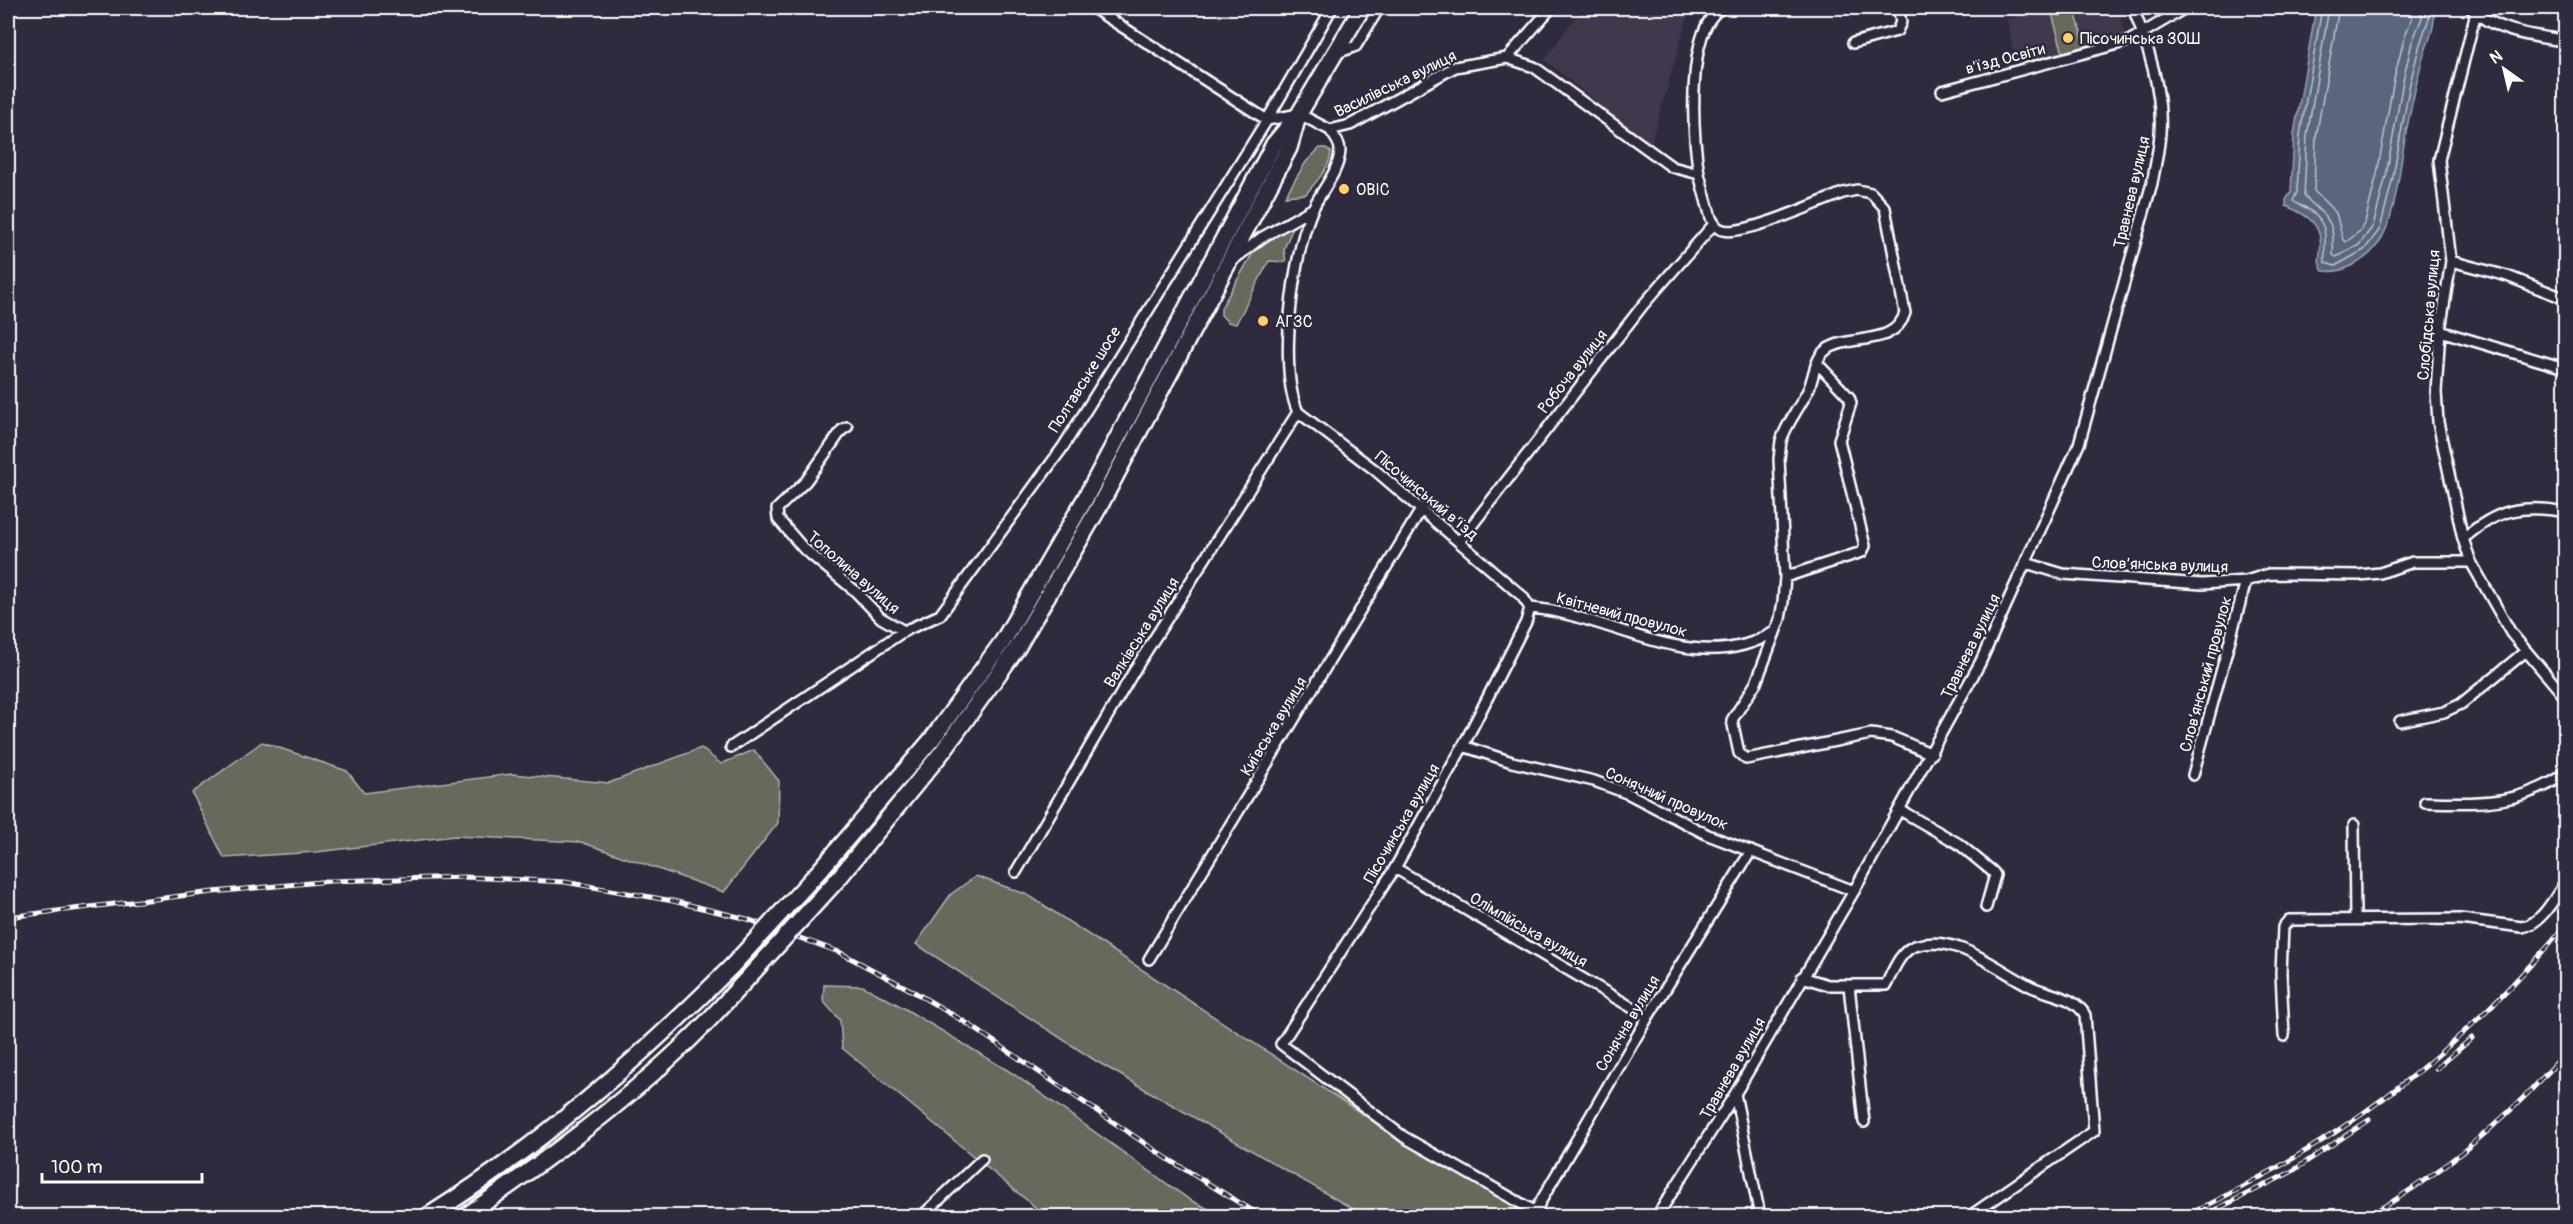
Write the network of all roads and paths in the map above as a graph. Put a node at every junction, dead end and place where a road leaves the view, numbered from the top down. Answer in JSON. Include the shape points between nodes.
{"nodes":[{"id":1,"x":1097,"y":8,"type":"edge"},
{"id":2,"x":1332,"y":8,"type":"edge"},
{"id":3,"x":1362,"y":8,"type":"edge"},
{"id":4,"x":1379,"y":8,"type":"edge"},
{"id":5,"x":1551,"y":8,"type":"edge"},
{"id":6,"x":1721,"y":8,"type":"edge"},
{"id":7,"x":1898,"y":8,"type":"edge"},
{"id":8,"x":2133,"y":8,"type":"edge"},
{"id":9,"x":2185,"y":8,"type":"edge"},
{"id":10,"x":2473,"y":10,"type":"edge"},
{"id":11,"x":2144,"y":33,"type":"junction"},
{"id":12,"x":2565,"y":41,"type":"edge"},
{"id":13,"x":1853,"y":43,"type":"dead end"},
{"id":14,"x":1334,"y":54,"type":"junction"},
{"id":15,"x":1507,"y":58,"type":"junction"},
{"id":16,"x":1942,"y":91,"type":"dead end"},
{"id":17,"x":1299,"y":114,"type":"junction"},
{"id":18,"x":1267,"y":120,"type":"junction"},
{"id":19,"x":1330,"y":130,"type":"junction"},
{"id":20,"x":1699,"y":174,"type":"junction"},
{"id":21,"x":1312,"y":209,"type":"junction"},
{"id":22,"x":1714,"y":224,"type":"junction"},
{"id":23,"x":2451,"y":261,"type":"junction"},
{"id":24,"x":1228,"y":264,"type":"junction"},
{"id":25,"x":2565,"y":299,"type":"edge"},
{"id":26,"x":2440,"y":331,"type":"junction"},
{"id":27,"x":1817,"y":363,"type":"junction"},
{"id":28,"x":2561,"y":367,"type":"dead end"},
{"id":29,"x":1298,"y":412,"type":"junction"},
{"id":30,"x":847,"y":427,"type":"dead end"},
{"id":31,"x":1422,"y":508,"type":"junction"},
{"id":32,"x":2565,"y":512,"type":"edge"},
{"id":33,"x":2463,"y":539,"type":"junction"},
{"id":34,"x":1459,"y":542,"type":"junction"},
{"id":35,"x":2471,"y":562,"type":"junction"},
{"id":36,"x":2026,"y":563,"type":"junction"},
{"id":37,"x":1785,"y":577,"type":"junction"},
{"id":38,"x":2246,"y":581,"type":"junction"},
{"id":39,"x":1530,"y":608,"type":"junction"},
{"id":40,"x":904,"y":631,"type":"junction"},
{"id":41,"x":1774,"y":632,"type":"junction"},
{"id":42,"x":2526,"y":651,"type":"junction"},
{"id":43,"x":2565,"y":698,"type":"edge"},
{"id":44,"x":2400,"y":721,"type":"dead end"},
{"id":45,"x":1463,"y":746,"type":"junction"},
{"id":46,"x":731,"y":747,"type":"dead end"},
{"id":47,"x":1932,"y":754,"type":"junction"},
{"id":48,"x":2565,"y":774,"type":"edge"},
{"id":49,"x":2193,"y":775,"type":"dead end"},
{"id":50,"x":2424,"y":802,"type":"dead end"},
{"id":51,"x":1900,"y":810,"type":"junction"},
{"id":52,"x":2354,"y":825,"type":"dead end"},
{"id":53,"x":1752,"y":851,"type":"junction"},
{"id":54,"x":1395,"y":868,"type":"junction"},
{"id":55,"x":1016,"y":872,"type":"dead end"},
{"id":56,"x":2565,"y":881,"type":"edge"},
{"id":57,"x":1854,"y":891,"type":"junction"},
{"id":58,"x":1986,"y":907,"type":"dead end"},
{"id":59,"x":2355,"y":918,"type":"junction"},
{"id":60,"x":1149,"y":959,"type":"dead end"},
{"id":61,"x":1802,"y":977,"type":"junction"},
{"id":62,"x":1849,"y":986,"type":"junction"},
{"id":63,"x":1648,"y":1017,"type":"junction"},
{"id":64,"x":2284,"y":1036,"type":"dead end"},
{"id":65,"x":1735,"y":1094,"type":"junction"},
{"id":66,"x":1864,"y":1122,"type":"dead end"},
{"id":67,"x":982,"y":1159,"type":"dead end"},
{"id":68,"x":1538,"y":1215,"type":"edge"},
{"id":69,"x":428,"y":1216,"type":"edge"},
{"id":70,"x":465,"y":1216,"type":"edge"},
{"id":71,"x":922,"y":1216,"type":"edge"},
{"id":72,"x":1657,"y":1216,"type":"edge"},
{"id":73,"x":1760,"y":1216,"type":"edge"},
{"id":74,"x":1970,"y":1216,"type":"edge"}],
"edges":[{"from":1,"to":18,"type":"street"},
{"from":2,"to":18,"type":"street","name":"Полтавське шосе"},
{"from":3,"to":14,"type":"highway"},
{"from":4,"to":14,"type":"street","via":[[1356,46]]},
{"from":5,"to":15,"type":"street"},
{"from":6,"to":20,"type":"street","via":[[1708,21],[1694,77]]},
{"from":7,"to":13,"type":"street","via":[[1901,22],[1896,31]]},
{"from":8,"to":11,"type":"street","name":"Травнева вулиця"},
{"from":9,"to":11,"type":"street"},
{"from":10,"to":12,"type":"street","via":[[2506,29]]},
{"from":10,"to":23,"type":"street","name":"Слобідська вулиця","via":[[2439,160]]},
{"from":11,"to":16,"type":"street","name":"в'їзд Освіти","via":[[2129,41]]},
{"from":11,"to":36,"type":"street","name":"Травнева вулиця","via":[[2161,121],[2152,183],[2079,444]]},
{"from":14,"to":17,"type":"highway"},
{"from":15,"to":19,"type":"street","name":"Василівська вулиця","via":[[1455,67],[1350,124]]},
{"from":15,"to":20,"type":"street","name":"Василівська вулиця","via":[[1534,67],[1672,167]]},
{"from":17,"to":18,"type":"street"},
{"from":17,"to":19,"type":"street","name":"Василівська вулиця"},
{"from":17,"to":24,"type":"highway","via":[[1289,148]]},
{"from":17,"to":69,"type":"highway","bridge":true,"via":[[1274,144],[1085,499],[1003,641],[932,740],[821,869],[674,1025],[564,1120]]},
{"from":18,"to":40,"type":"street","name":"Полтавське шосе","via":[[1063,447],[940,615]]},
{"from":19,"to":21,"type":"street","via":[[1340,148],[1338,159]]},
{"from":20,"to":22,"type":"street"},
{"from":21,"to":24,"type":"street","via":[[1262,238]]},
{"from":21,"to":29,"type":"street","via":[[1304,231],[1289,328],[1289,385]]},
{"from":22,"to":27,"type":"street","via":[[1725,231],[1743,230],[1857,190],[1871,193],[1882,202],[1889,216],[1906,309],[1904,318],[1888,334],[1824,351]]},
{"from":22,"to":34,"type":"street","name":"Робоча вулиця","via":[[1643,305]]},
{"from":23,"to":25,"type":"street","via":[[2507,276]]},
{"from":23,"to":26,"type":"street","name":"Слобідська вулиця"},
{"from":24,"to":70,"type":"highway","bridge":true,"via":[[1099,507],[1017,648],[943,751],[838,879],[689,1040],[576,1137]]},
{"from":26,"to":28,"type":"street"},
{"from":26,"to":33,"type":"street","name":"Слобідська вулиця","via":[[2438,422]]},
{"from":27,"to":37,"type":"street","via":[[1809,388],[1782,440],[1779,459]]},
{"from":27,"to":37,"type":"street","via":[[1851,403],[1839,440],[1865,546],[1862,552]]},
{"from":29,"to":31,"type":"street","name":"Пісочинський в’їзд"},
{"from":29,"to":55,"type":"street","name":"Валківська вулиця","via":[[1137,666]]},
{"from":30,"to":40,"type":"street","name":"Тополина вулиця","via":[[806,481],[781,503],[778,519],[803,548],[881,618]]},
{"from":31,"to":34,"type":"street","name":"Пісочинський в’їзд"},
{"from":31,"to":60,"type":"street","name":"Київська вулиця"},
{"from":32,"to":33,"type":"street","via":[[2544,508],[2512,510],[2480,525]]},
{"from":33,"to":35,"type":"street","name":"Слобідська вулиця"},
{"from":34,"to":39,"type":"street","name":"Пісочинський в’їзд","via":[[1522,596]]},
{"from":35,"to":38,"type":"street","name":"Слов’янська вулиця","via":[[2413,562],[2359,575],[2270,574]]},
{"from":35,"to":42,"type":"street","name":"Слобідська вулиця","via":[[2499,614]]},
{"from":36,"to":38,"type":"street","name":"Слов’янська вулиця","via":[[2063,574],[2134,581]]},
{"from":36,"to":47,"type":"street","name":"Травнева вулиця"},
{"from":37,"to":41,"type":"street","via":[[1780,619]]},
{"from":38,"to":49,"type":"street","name":"Слов’янський провулок"},
{"from":39,"to":41,"type":"street","name":"Квітневий провулок","via":[[1571,615],[1680,648],[1721,649]]},
{"from":39,"to":45,"type":"street","name":"Пісочинська вулиця"},
{"from":40,"to":46,"type":"street","name":"Тополина вулиця"},
{"from":41,"to":47,"type":"street","via":[[1756,683],[1732,720],[1743,758],[1871,734],[1892,737]]},
{"from":42,"to":43,"type":"street","name":"Слобідська вулиця"},
{"from":42,"to":44,"type":"street","via":[[2461,704]]},
{"from":45,"to":53,"type":"street","name":"Сонячний провулок","via":[[1594,781],[1629,794],[1708,835]]},
{"from":45,"to":54,"type":"street","name":"Пісочинська вулиця"},
{"from":47,"to":51,"type":"street","name":"Травнева вулиця"},
{"from":48,"to":50,"type":"street","via":[[2529,794],[2503,800]]},
{"from":51,"to":57,"type":"street","name":"Травнева вулиця"},
{"from":51,"to":58,"type":"street","via":[[1959,844],[1993,872]]},
{"from":52,"to":59,"type":"street"},
{"from":53,"to":57,"type":"street","name":"Сонячний провулок"},
{"from":53,"to":63,"type":"street","name":"Сонячна вулиця"},
{"from":54,"to":63,"type":"street","name":"Олімпійська вулиця"},
{"from":54,"to":68,"type":"street","name":"Пісочинська вулиця","via":[[1281,1044],[1404,1137]]},
{"from":56,"to":59,"type":"street","via":[[2529,926],[2460,919]]},
{"from":57,"to":61,"type":"street","name":"Травнева вулиця"},
{"from":59,"to":64,"type":"street","via":[[2293,918],[2285,924]]},
{"from":61,"to":62,"type":"street","via":[[1822,984]]},
{"from":61,"to":65,"type":"street","name":"Травнева вулиця"},
{"from":62,"to":66,"type":"street"},
{"from":62,"to":74,"type":"street","via":[[1886,985],[1912,946],[1932,943],[1967,952],[1997,966],[2029,986],[2075,1003],[2085,1015],[2094,1131]]},
{"from":63,"to":68,"type":"street","name":"Сонячна вулиця"},
{"from":65,"to":72,"type":"street","name":"Травнева вулиця"},
{"from":65,"to":73,"type":"street"},
{"from":67,"to":71,"type":"street"}]}
